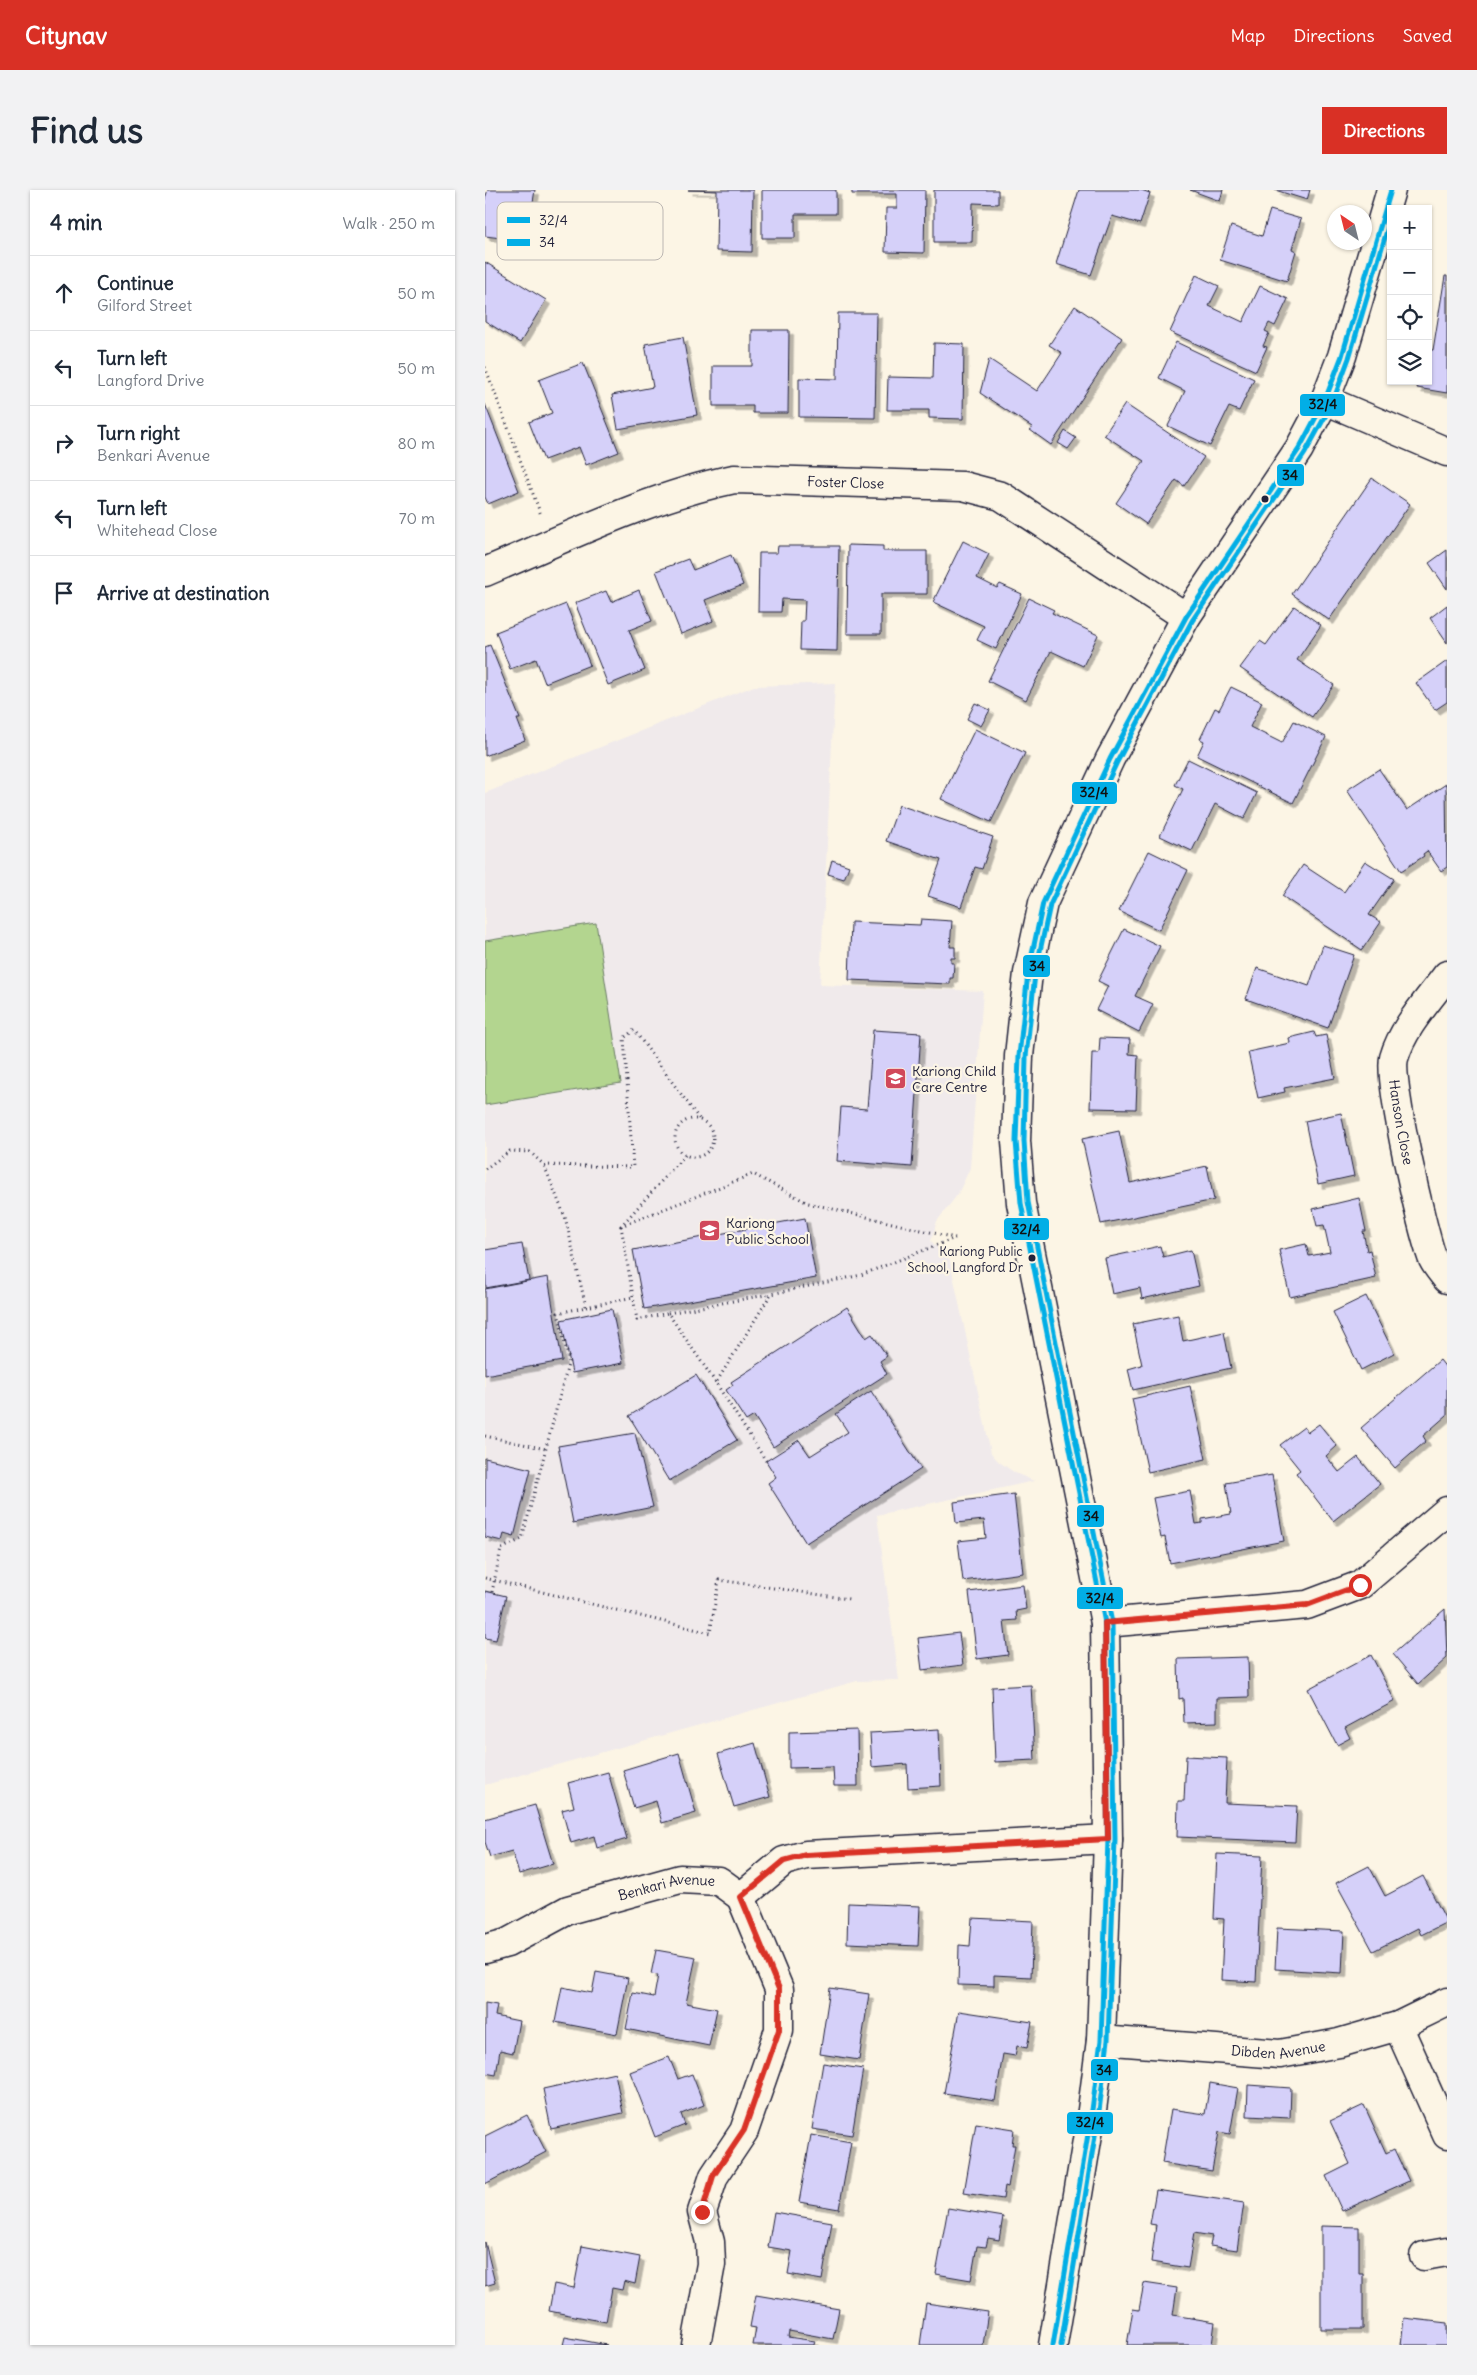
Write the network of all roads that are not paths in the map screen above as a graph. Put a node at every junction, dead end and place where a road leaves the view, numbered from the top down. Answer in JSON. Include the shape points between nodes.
{"nodes":[{"id":1,"x":1391,"y":190,"type":"edge"},
{"id":2,"x":1325,"y":400,"type":"junction"},
{"id":3,"x":1447,"y":452,"type":"edge"},
{"id":4,"x":485,"y":572,"type":"edge"},
{"id":5,"x":1187,"y":617,"type":"junction"},
{"id":6,"x":1447,"y":975,"type":"edge"},
{"id":7,"x":1447,"y":1279,"type":"edge"},
{"id":8,"x":1447,"y":1511,"type":"edge"},
{"id":9,"x":1105,"y":1623,"type":"junction"},
{"id":10,"x":1108,"y":1839,"type":"junction"},
{"id":11,"x":741,"y":1897,"type":"junction"},
{"id":12,"x":485,"y":1949,"type":"edge"},
{"id":13,"x":1447,"y":2002,"type":"edge"},
{"id":14,"x":1398,"y":2026,"type":"junction"},
{"id":15,"x":1101,"y":2040,"type":"junction"},
{"id":16,"x":1447,"y":2135,"type":"edge"},
{"id":17,"x":695,"y":2345,"type":"edge"},
{"id":18,"x":1053,"y":2345,"type":"edge"}],
"edges":[{"from":1,"to":2,"type":"street","via":[[1342,356]]},
{"from":2,"to":3,"type":"street"},
{"from":2,"to":5,"type":"street","via":[[1299,449]]},
{"from":4,"to":5,"type":"street","name":"Foster Close","via":[[697,487],[734,479],[963,486],[1001,496]]},
{"from":5,"to":9,"type":"street","via":[[1110,759],[1043,903],[1028,973],[1019,1056],[1016,1140],[1021,1203]]},
{"from":6,"to":7,"type":"street","name":"Hanson Close","via":[[1403,1035],[1393,1060],[1395,1089],[1423,1227],[1433,1259]]},
{"from":8,"to":9,"type":"street","via":[[1360,1585],[1307,1605]]},
{"from":9,"to":10,"type":"street"},
{"from":10,"to":11,"type":"street","via":[[806,1855],[784,1861]]},
{"from":10,"to":15,"type":"street"},
{"from":11,"to":12,"type":"street","name":"Benkari Avenue","via":[[719,1881],[680,1879],[568,1910],[507,1943]]},
{"from":11,"to":17,"type":"street","via":[[779,1989],[779,2030],[744,2130],[713,2176],[702,2212],[710,2242],[711,2264]]},
{"from":13,"to":14,"type":"street","name":"Dibden Avenue"},
{"from":14,"to":15,"type":"street","name":"Dibden Avenue","via":[[1339,2043],[1280,2054]]},
{"from":14,"to":16,"type":"street"},
{"from":15,"to":18,"type":"street","via":[[1093,2110]]}]}
